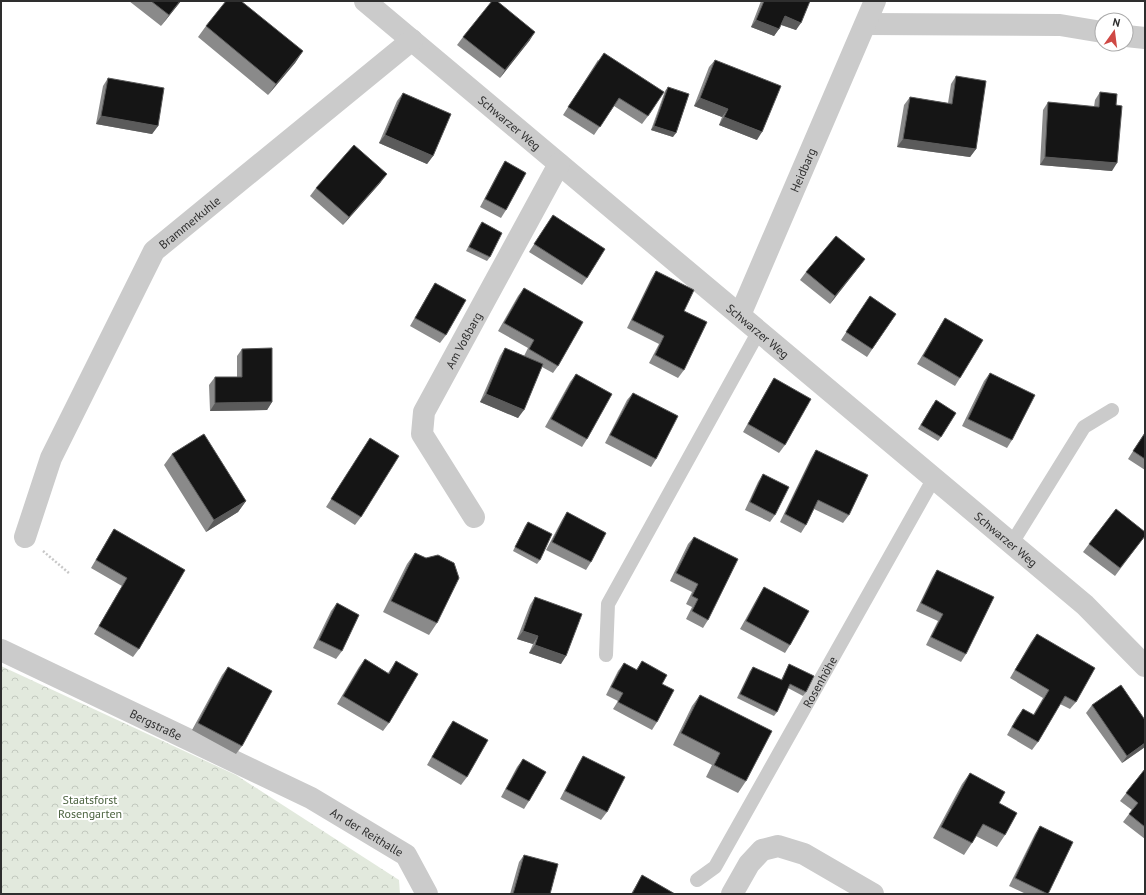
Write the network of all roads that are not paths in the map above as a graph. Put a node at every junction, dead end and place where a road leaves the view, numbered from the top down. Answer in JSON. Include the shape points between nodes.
{"nodes":[{"id":1,"x":365,"y":1,"type":"edge"},
{"id":2,"x":875,"y":1,"type":"edge"},
{"id":3,"x":866,"y":24,"type":"junction"},
{"id":4,"x":1094,"y":31,"type":"edge"},
{"id":5,"x":1134,"y":37,"type":"edge"},
{"id":6,"x":1145,"y":38,"type":"edge"},
{"id":7,"x":412,"y":40,"type":"junction"},
{"id":8,"x":559,"y":164,"type":"junction"},
{"id":9,"x":740,"y":315,"type":"junction"},
{"id":10,"x":759,"y":331,"type":"junction"},
{"id":11,"x":1112,"y":410,"type":"dead end"},
{"id":12,"x":934,"y":478,"type":"junction"},
{"id":13,"x":474,"y":517,"type":"dead end"},
{"id":14,"x":25,"y":537,"type":"road end"},
{"id":15,"x":1012,"y":543,"type":"junction"},
{"id":16,"x":1,"y":650,"type":"edge"},
{"id":17,"x":606,"y":655,"type":"dead end"},
{"id":18,"x":1145,"y":666,"type":"edge"},
{"id":19,"x":311,"y":798,"type":"joint"},
{"id":20,"x":697,"y":880,"type":"dead end"},
{"id":21,"x":427,"y":894,"type":"edge"},
{"id":22,"x":732,"y":894,"type":"edge"},
{"id":23,"x":873,"y":894,"type":"edge"}],
"edges":[{"from":1,"to":7,"type":"street","name":"Schwarzer Weg"},
{"from":2,"to":3,"type":"street","name":"Heidbarg"},
{"from":3,"to":4,"type":"street","via":[[1060,25]]},
{"from":3,"to":9,"type":"street","name":"Heidbarg"},
{"from":5,"to":6,"type":"street"},
{"from":7,"to":8,"type":"street","name":"Schwarzer Weg"},
{"from":7,"to":14,"type":"street","name":"Brammerkuhle","via":[[154,251],[51,458]]},
{"from":8,"to":9,"type":"street","name":"Schwarzer Weg"},
{"from":8,"to":13,"type":"street","name":"Am Voßbarg","via":[[424,412],[422,434]]},
{"from":9,"to":10,"type":"street","name":"Schwarzer Weg"},
{"from":10,"to":12,"type":"street","name":"Schwarzer Weg"},
{"from":10,"to":17,"type":"lane","via":[[608,604]]},
{"from":11,"to":15,"type":"lane","via":[[1084,427]]},
{"from":12,"to":15,"type":"street","name":"Schwarzer Weg"},
{"from":12,"to":20,"type":"lane","name":"Rosenhöhe","via":[[715,867]]},
{"from":15,"to":18,"type":"street","name":"Schwarzer Weg","via":[[1085,605]]},
{"from":16,"to":19,"type":"street","name":"Bergstraße"},
{"from":19,"to":21,"type":"street","name":"An der Reithalle","via":[[406,855]]},
{"from":22,"to":23,"type":"street","via":[[749,864],[762,850],[778,846],[804,854]]}]}
